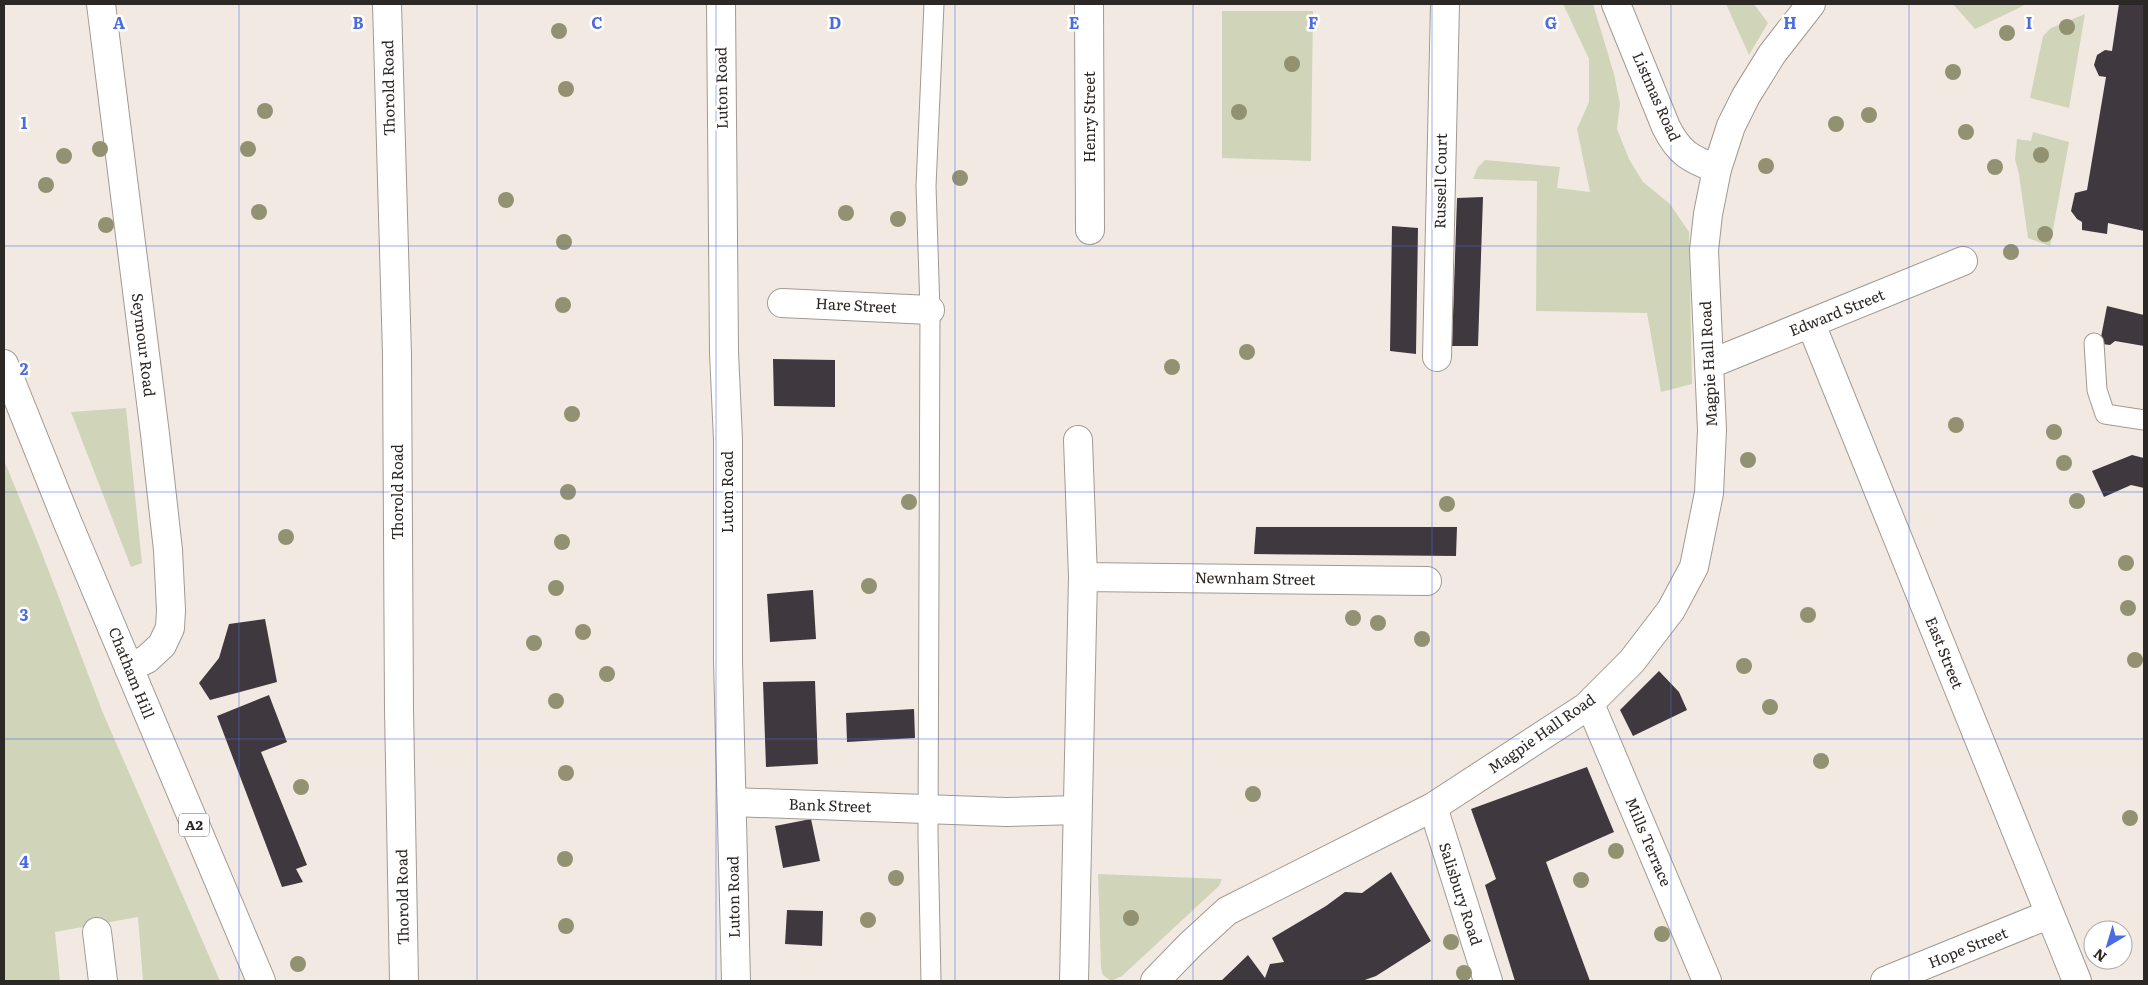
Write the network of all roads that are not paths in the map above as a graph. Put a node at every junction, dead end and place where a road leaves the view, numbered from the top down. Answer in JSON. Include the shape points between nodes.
{"nodes":[{"id":1,"x":101,"y":4,"type":"edge"},
{"id":2,"x":387,"y":4,"type":"edge"},
{"id":3,"x":721,"y":4,"type":"edge"},
{"id":4,"x":934,"y":4,"type":"edge"},
{"id":5,"x":1090,"y":4,"type":"edge"},
{"id":6,"x":1445,"y":4,"type":"edge"},
{"id":7,"x":1616,"y":4,"type":"edge"},
{"id":8,"x":1811,"y":4,"type":"edge"},
{"id":9,"x":1717,"y":169,"type":"junction"},
{"id":10,"x":1090,"y":230,"type":"dead end"},
{"id":11,"x":1963,"y":262,"type":"dead end"},
{"id":12,"x":782,"y":303,"type":"dead end"},
{"id":13,"x":930,"y":310,"type":"junction"},
{"id":14,"x":1811,"y":324,"type":"junction"},
{"id":15,"x":2094,"y":343,"type":"dead end"},
{"id":16,"x":1437,"y":357,"type":"dead end"},
{"id":17,"x":4,"y":364,"type":"edge"},
{"id":18,"x":1710,"y":364,"type":"junction"},
{"id":19,"x":2144,"y":420,"type":"edge"},
{"id":20,"x":1078,"y":440,"type":"dead end"},
{"id":21,"x":1083,"y":577,"type":"junction"},
{"id":22,"x":1427,"y":581,"type":"dead end"},
{"id":23,"x":129,"y":668,"type":"junction"},
{"id":24,"x":1590,"y":704,"type":"junction"},
{"id":25,"x":732,"y":802,"type":"junction"},
{"id":26,"x":1433,"y":807,"type":"junction"},
{"id":27,"x":929,"y":809,"type":"junction"},
{"id":28,"x":1077,"y":810,"type":"junction"},
{"id":29,"x":2050,"y":914,"type":"junction"},
{"id":30,"x":97,"y":932,"type":"dead end"},
{"id":31,"x":104,"y":981,"type":"edge"},
{"id":32,"x":261,"y":981,"type":"edge"},
{"id":33,"x":404,"y":981,"type":"edge"},
{"id":34,"x":736,"y":981,"type":"edge"},
{"id":35,"x":931,"y":981,"type":"edge"},
{"id":36,"x":1074,"y":981,"type":"edge"},
{"id":37,"x":1155,"y":981,"type":"edge"},
{"id":38,"x":1488,"y":981,"type":"edge"},
{"id":39,"x":1707,"y":981,"type":"edge"},
{"id":40,"x":1886,"y":981,"type":"edge"},
{"id":41,"x":2076,"y":981,"type":"edge"}],
"edges":[{"from":1,"to":23,"type":"street","name":"Seymour Road","via":[[155,434],[171,610],[170,628],[162,645],[147,660]]},
{"from":2,"to":33,"type":"street","name":"Thorold Road","via":[[397,356]]},
{"from":3,"to":25,"type":"street","name":"Luton Road"},
{"from":4,"to":13,"type":"lane","via":[[926,186]]},
{"from":5,"to":10,"type":"street","name":"Henry Street"},
{"from":6,"to":16,"type":"street","name":"Russell Court"},
{"from":7,"to":9,"type":"street","name":"Listmas Road","via":[[1674,143],[1689,158]]},
{"from":8,"to":9,"type":"street","name":"Magpie Hall Road","via":[[1776,48],[1746,96],[1731,126]]},
{"from":9,"to":18,"type":"street","name":"Magpie Hall Road","via":[[1704,250]]},
{"from":11,"to":14,"type":"street","name":"Edward Street"},
{"from":12,"to":13,"type":"street","name":"Hare Street"},
{"from":13,"to":27,"type":"lane"},
{"from":14,"to":18,"type":"street","name":"Edward Street"},
{"from":14,"to":29,"type":"street","name":"East Street"},
{"from":15,"to":19,"type":"lane","via":[[2098,390],[2105,414]]},
{"from":17,"to":23,"type":"street","name":"Chatham Hill","number":"A2"},
{"from":18,"to":24,"type":"street","name":"Magpie Hall Road","via":[[1712,430],[1709,493],[1694,567],[1671,610],[1649,641]]},
{"from":20,"to":21,"type":"street"},
{"from":21,"to":22,"type":"street","name":"Newnham Street"},
{"from":21,"to":28,"type":"street"},
{"from":23,"to":32,"type":"street","name":"Chatham Hill","number":"A2"},
{"from":24,"to":26,"type":"street","name":"Magpie Hall Road"},
{"from":24,"to":39,"type":"street","name":"Mills Terrace"},
{"from":25,"to":27,"type":"street","name":"Bank Street"},
{"from":25,"to":34,"type":"street","name":"Luton Road"},
{"from":26,"to":37,"type":"street","name":"Magpie Hall Road","via":[[1227,911]]},
{"from":26,"to":38,"type":"street","name":"Salisbury Road"},
{"from":27,"to":28,"type":"street"},
{"from":27,"to":35,"type":"lane"},
{"from":28,"to":36,"type":"street"},
{"from":29,"to":40,"type":"street","name":"Hope Street"},
{"from":29,"to":41,"type":"street","name":"East Street"},
{"from":30,"to":31,"type":"street"}]}
